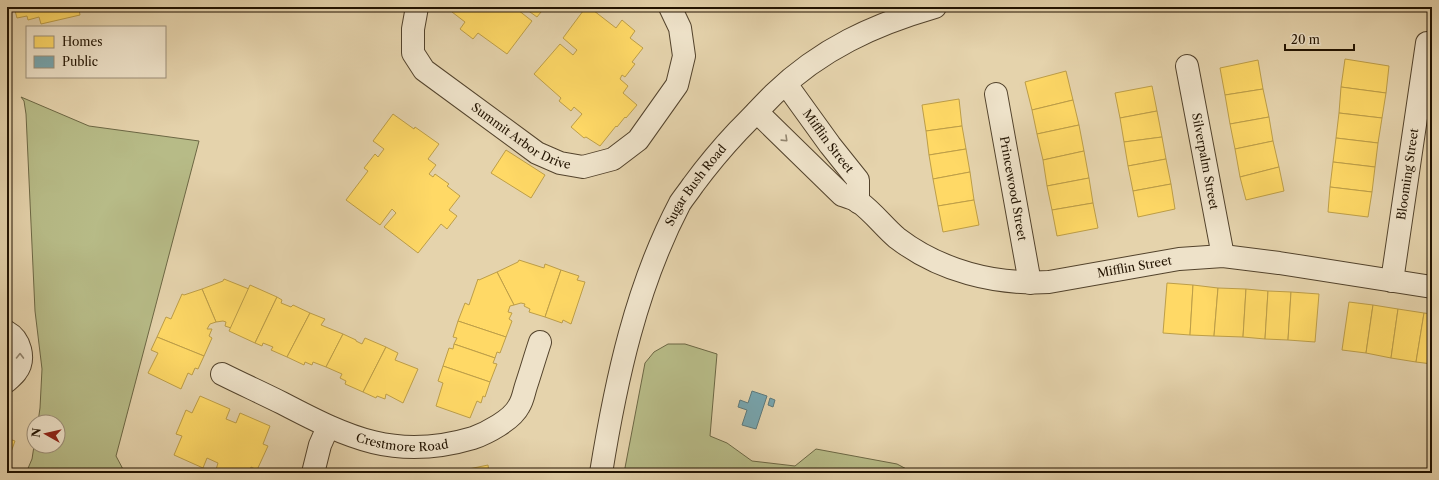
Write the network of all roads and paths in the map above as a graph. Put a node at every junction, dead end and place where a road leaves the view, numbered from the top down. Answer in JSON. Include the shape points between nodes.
{"nodes":[{"id":1,"x":417,"y":7,"type":"edge"},
{"id":2,"x":934,"y":7,"type":"edge"},
{"id":3,"x":675,"y":10,"type":"edge"},
{"id":4,"x":1427,"y":43,"type":"dead end"},
{"id":5,"x":1187,"y":66,"type":"dead end"},
{"id":6,"x":786,"y":84,"type":"junction"},
{"id":7,"x":996,"y":94,"type":"dead end"},
{"id":8,"x":757,"y":112,"type":"junction"},
{"id":9,"x":858,"y":202,"type":"junction"},
{"id":10,"x":1223,"y":256,"type":"junction"},
{"id":11,"x":1392,"y":281,"type":"junction"},
{"id":12,"x":1030,"y":283,"type":"junction"},
{"id":13,"x":1432,"y":287,"type":"edge"},
{"id":14,"x":7,"y":332,"type":"edge"},
{"id":15,"x":540,"y":342,"type":"dead end"},
{"id":16,"x":222,"y":374,"type":"dead end"},
{"id":17,"x":7,"y":381,"type":"edge"},
{"id":18,"x":328,"y":426,"type":"junction"},
{"id":19,"x":313,"y":473,"type":"edge"},
{"id":20,"x":601,"y":473,"type":"edge"}],
"edges":[{"from":1,"to":3,"type":"street","name":"Summit Arbor Drive","via":[[413,29],[413,53],[424,70],[537,153],[560,163],[583,167],[613,159],[638,140],[677,85],[684,56]]},
{"from":2,"to":6,"type":"street","name":"Sugar Bush Road","via":[[881,24],[850,38],[821,56]]},
{"from":4,"to":11,"type":"street","name":"Blooming Street"},
{"from":5,"to":10,"type":"street","name":"Silverpalm Street"},
{"from":6,"to":8,"type":"street","name":"Sugar Bush Road"},
{"from":6,"to":9,"type":"street","name":"Mifflin Street","via":[[858,180]]},
{"from":7,"to":12,"type":"street","name":"Princewood Street"},
{"from":8,"to":9,"type":"street","name":"Mifflin Street","one_way":true,"via":[[842,195]]},
{"from":8,"to":20,"type":"street","name":"Sugar Bush Road","via":[[704,170],[681,202],[659,250],[625,349]]},
{"from":9,"to":12,"type":"street","name":"Mifflin Street","via":[[898,238],[927,257],[976,276]]},
{"from":10,"to":11,"type":"street","name":"Mifflin Street"},
{"from":10,"to":12,"type":"street","name":"Mifflin Street","via":[[1179,259],[1068,279]]},
{"from":11,"to":13,"type":"street","name":"Mifflin Street"},
{"from":17,"to":14,"type":"street","one_way":true,"via":[[17,371],[21,362],[21,350],[17,341]]},
{"from":15,"to":18,"type":"street","name":"Crestmore Road","via":[[519,407],[502,424],[481,435],[454,443],[413,447],[390,446],[368,442]]},
{"from":16,"to":18,"type":"street","name":"Crestmore Road"},
{"from":18,"to":19,"type":"street"}]}
